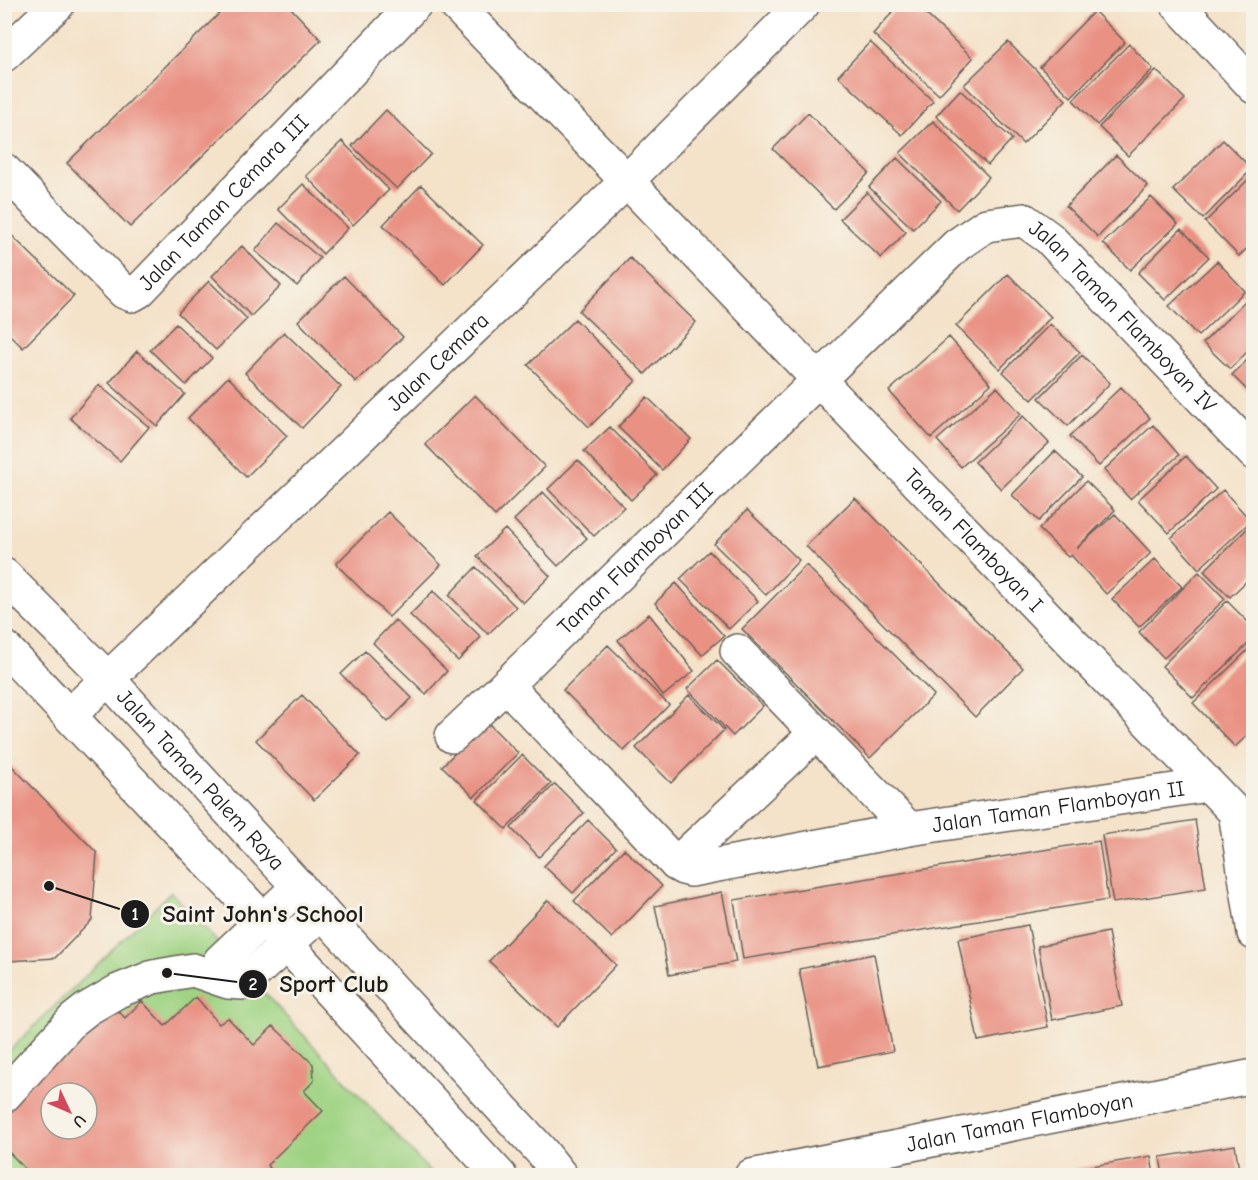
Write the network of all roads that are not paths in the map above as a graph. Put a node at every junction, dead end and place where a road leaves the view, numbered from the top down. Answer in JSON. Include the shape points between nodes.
{"nodes":[{"id":1,"x":58,"y":4,"type":"edge"},
{"id":2,"x":415,"y":4,"type":"edge"},
{"id":3,"x":455,"y":4,"type":"edge"},
{"id":4,"x":803,"y":4,"type":"edge"},
{"id":5,"x":1183,"y":6,"type":"edge"},
{"id":6,"x":4,"y":55,"type":"edge"},
{"id":7,"x":1254,"y":87,"type":"edge"},
{"id":8,"x":4,"y":170,"type":"edge"},
{"id":9,"x":627,"y":181,"type":"junction"},
{"id":10,"x":819,"y":380,"type":"junction"},
{"id":11,"x":1254,"y":453,"type":"edge"},
{"id":12,"x":4,"y":575,"type":"edge"},
{"id":13,"x":4,"y":647,"type":"edge"},
{"id":14,"x":737,"y":651,"type":"dead end"},
{"id":15,"x":108,"y":679,"type":"junction"},
{"id":16,"x":506,"y":685,"type":"junction"},
{"id":17,"x":70,"y":715,"type":"junction"},
{"id":18,"x":816,"y":733,"type":"junction"},
{"id":19,"x":452,"y":736,"type":"dead end"},
{"id":20,"x":1209,"y":785,"type":"junction"},
{"id":21,"x":1244,"y":803,"type":"edge"},
{"id":22,"x":909,"y":829,"type":"junction"},
{"id":23,"x":676,"y":864,"type":"junction"},
{"id":24,"x":299,"y":886,"type":"junction"},
{"id":25,"x":322,"y":912,"type":"junction"},
{"id":26,"x":263,"y":920,"type":"junction"},
{"id":27,"x":1254,"y":933,"type":"edge"},
{"id":28,"x":286,"y":944,"type":"junction"},
{"id":29,"x":217,"y":978,"type":"junction"},
{"id":30,"x":1254,"y":1076,"type":"edge"},
{"id":31,"x":4,"y":1096,"type":"edge"},
{"id":32,"x":500,"y":1176,"type":"edge"},
{"id":33,"x":561,"y":1176,"type":"edge"},
{"id":34,"x":751,"y":1176,"type":"edge"}],
"edges":[{"from":1,"to":6,"type":"street"},
{"from":2,"to":8,"type":"street","name":"Jalan Taman Cemara III","via":[[132,295],[124,292]]},
{"from":3,"to":9,"type":"street","name":"Taman Flamboyan I"},
{"from":4,"to":9,"type":"street","name":"Jalan Cemara"},
{"from":5,"to":7,"type":"street"},
{"from":9,"to":10,"type":"street","name":"Taman Flamboyan I"},
{"from":9,"to":15,"type":"street","name":"Jalan Cemara"},
{"from":10,"to":11,"type":"street","name":"Jalan Taman Flamboyan IV","via":[[957,245],[986,225],[1024,220],[1049,238]]},
{"from":10,"to":16,"type":"street","name":"Taman Flamboyan III"},
{"from":10,"to":20,"type":"street","name":"Taman Flamboyan I"},
{"from":12,"to":15,"type":"street","name":"Jalan Taman Palem Raya"},
{"from":13,"to":17,"type":"street"},
{"from":14,"to":18,"type":"street","name":"Jalan Taman Flamboyan II"},
{"from":15,"to":17,"type":"street","name":"Jalan Cemara"},
{"from":15,"to":24,"type":"street","name":"Jalan Taman Palem Raya"},
{"from":16,"to":19,"type":"street","name":"Taman Flamboyan III"},
{"from":16,"to":23,"type":"street"},
{"from":17,"to":26,"type":"street"},
{"from":18,"to":22,"type":"street","name":"Jalan Taman Flamboyan II"},
{"from":18,"to":23,"type":"street"},
{"from":20,"to":21,"type":"street","name":"Taman Flamboyan I"},
{"from":20,"to":22,"type":"street","name":"Jalan Taman Flamboyan II"},
{"from":21,"to":27,"type":"street","name":"Taman Flamboyan I"},
{"from":22,"to":23,"type":"street","name":"Jalan Taman Flamboyan II","via":[[691,870]]},
{"from":24,"to":25,"type":"street","name":"Jalan Taman Palem Raya"},
{"from":24,"to":26,"type":"street"},
{"from":25,"to":28,"type":"street"},
{"from":25,"to":33,"type":"street","name":"Jalan Taman Palem Raya"},
{"from":26,"to":28,"type":"street"},
{"from":26,"to":29,"type":"street","via":[[220,961]]},
{"from":28,"to":29,"type":"street","via":[[242,983]]},
{"from":28,"to":32,"type":"street"},
{"from":29,"to":31,"type":"street","via":[[193,970],[153,977],[118,991],[73,1020]]},
{"from":30,"to":34,"type":"street","name":"Jalan Taman Flamboyan"}]}
